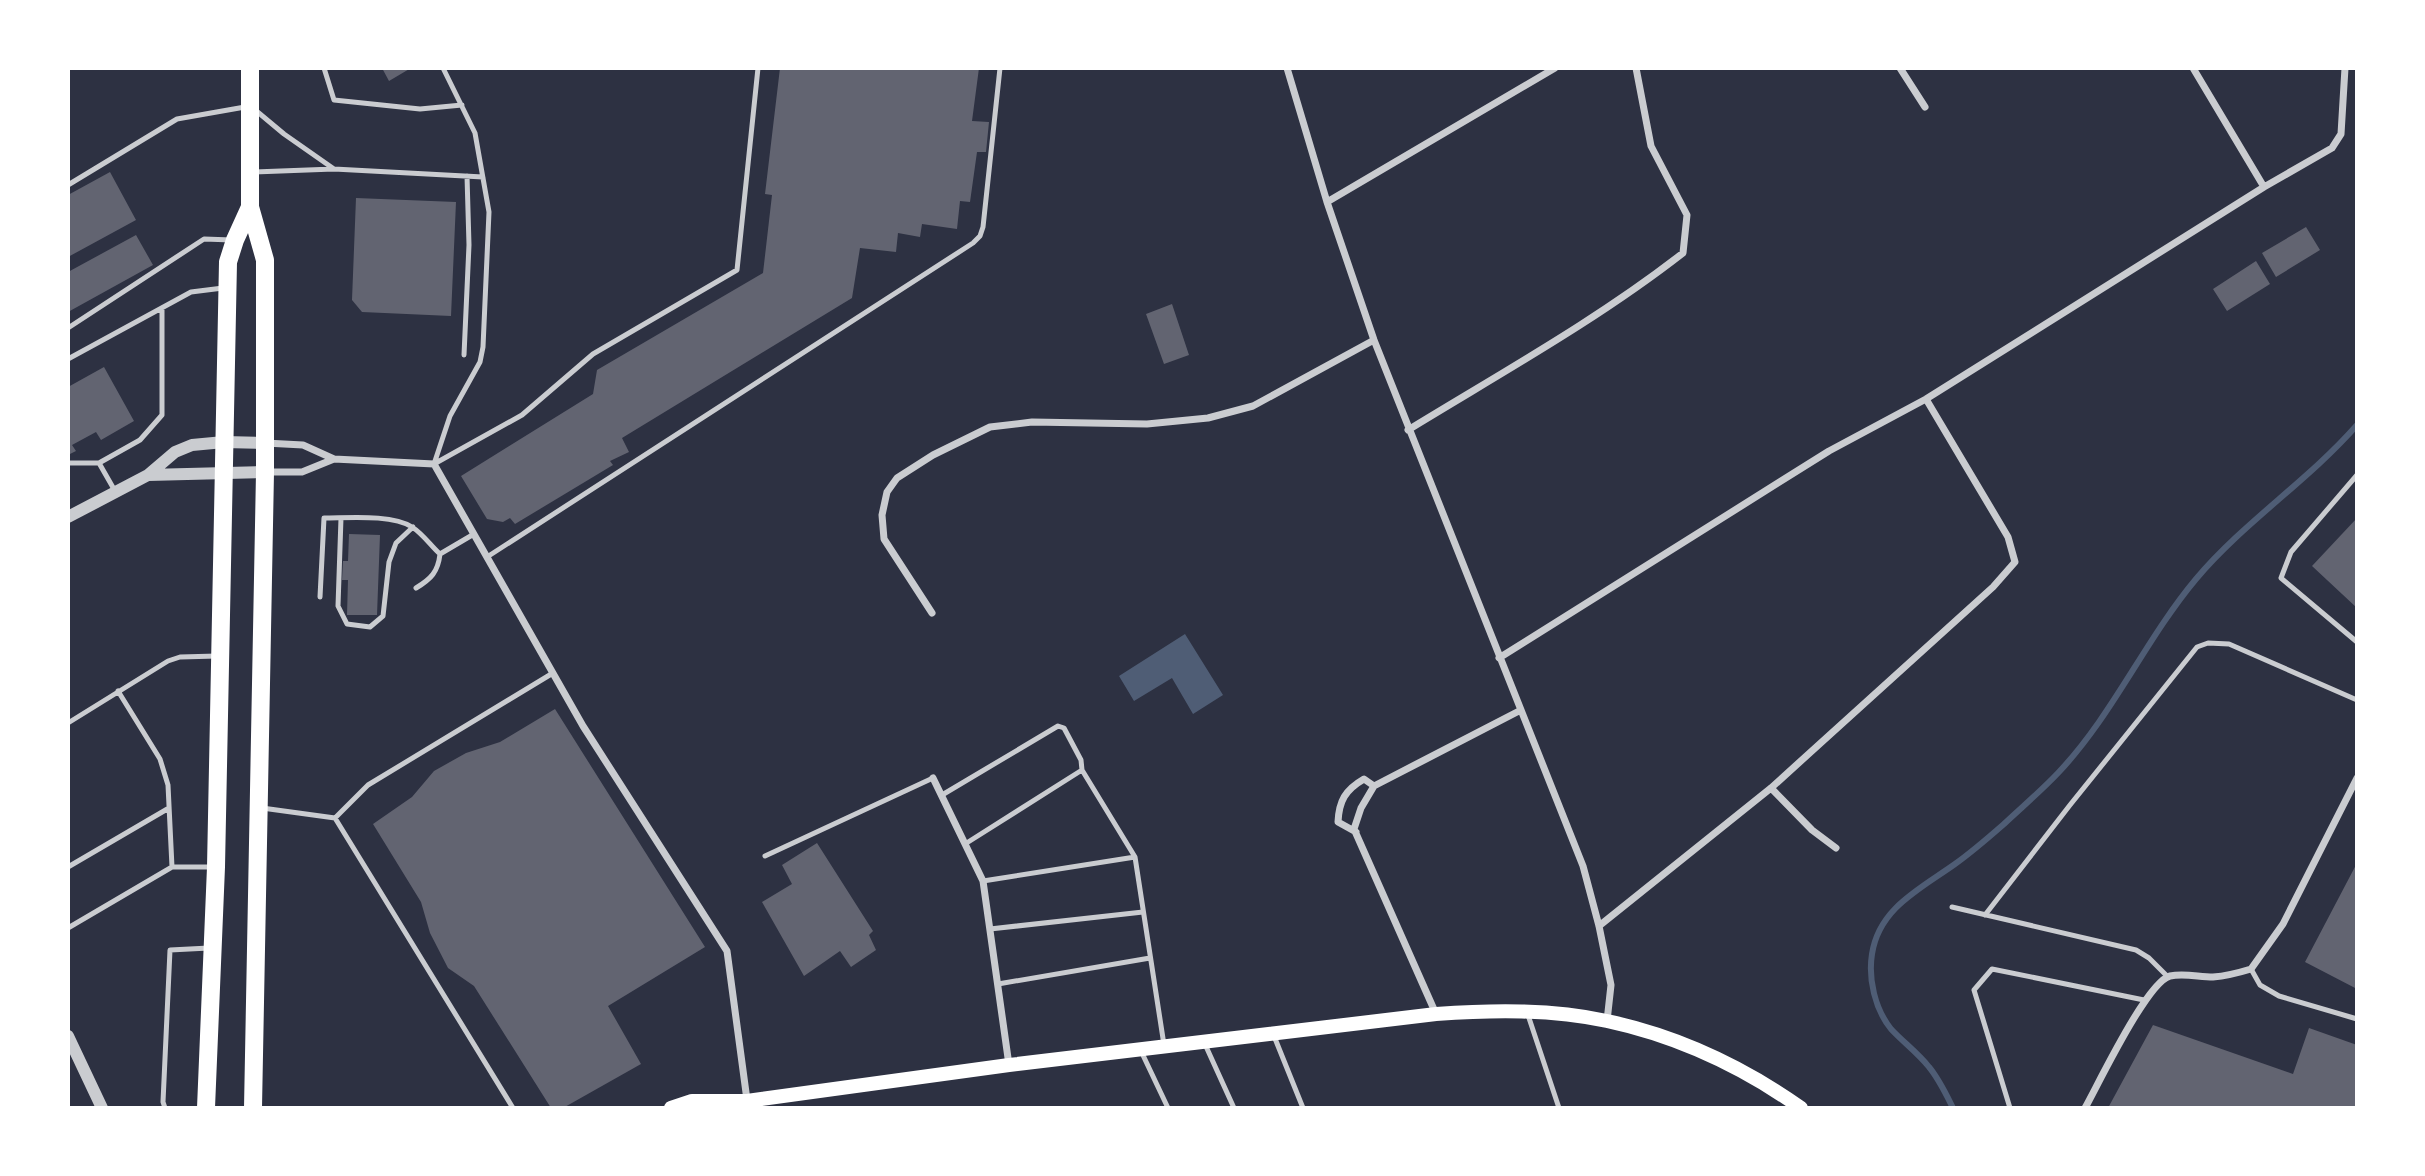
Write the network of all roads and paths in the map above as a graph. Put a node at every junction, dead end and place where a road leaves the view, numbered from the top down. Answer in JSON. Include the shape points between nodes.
{"nodes":[{"id":1,"x":250,"y":68,"type":"edge"},
{"id":2,"x":324,"y":68,"type":"edge"},
{"id":3,"x":443,"y":68,"type":"edge"},
{"id":4,"x":758,"y":68,"type":"edge"},
{"id":5,"x":1000,"y":68,"type":"edge"},
{"id":6,"x":1287,"y":68,"type":"edge"},
{"id":7,"x":1555,"y":68,"type":"edge"},
{"id":8,"x":1636,"y":68,"type":"edge"},
{"id":9,"x":1900,"y":68,"type":"edge"},
{"id":10,"x":2193,"y":68,"type":"edge"},
{"id":11,"x":2345,"y":68,"type":"edge"},
{"id":12,"x":250,"y":106,"type":"junction"},
{"id":13,"x":462,"y":106,"type":"junction"},
{"id":14,"x":1925,"y":107,"type":"dead end"},
{"id":15,"x":334,"y":169,"type":"junction"},
{"id":16,"x":250,"y":172,"type":"junction"},
{"id":17,"x":467,"y":176,"type":"junction"},
{"id":18,"x":483,"y":177,"type":"junction"},
{"id":19,"x":68,"y":184,"type":"edge"},
{"id":20,"x":2264,"y":187,"type":"junction"},
{"id":21,"x":1327,"y":202,"type":"junction"},
{"id":22,"x":250,"y":207,"type":"junction"},
{"id":23,"x":235,"y":240,"type":"junction"},
{"id":24,"x":227,"y":287,"type":"junction"},
{"id":25,"x":162,"y":308,"type":"junction"},
{"id":26,"x":68,"y":328,"type":"edge"},
{"id":27,"x":1374,"y":341,"type":"junction"},
{"id":28,"x":464,"y":355,"type":"dead end"},
{"id":29,"x":68,"y":359,"type":"edge"},
{"id":30,"x":1926,"y":399,"type":"junction"},
{"id":31,"x":1408,"y":430,"type":"junction"},
{"id":32,"x":224,"y":442,"type":"junction"},
{"id":33,"x":265,"y":443,"type":"junction"},
{"id":34,"x":334,"y":459,"type":"junction"},
{"id":35,"x":68,"y":463,"type":"edge"},
{"id":36,"x":99,"y":463,"type":"junction"},
{"id":37,"x":434,"y":464,"type":"junction"},
{"id":38,"x":265,"y":472,"type":"junction"},
{"id":39,"x":223,"y":473,"type":"junction"},
{"id":40,"x":148,"y":475,"type":"junction"},
{"id":41,"x":2357,"y":475,"type":"edge"},
{"id":42,"x":116,"y":493,"type":"junction"},
{"id":43,"x":68,"y":517,"type":"edge"},
{"id":44,"x":341,"y":518,"type":"junction"},
{"id":45,"x":413,"y":527,"type":"junction"},
{"id":46,"x":474,"y":534,"type":"junction"},
{"id":47,"x":440,"y":555,"type":"junction"},
{"id":48,"x":487,"y":557,"type":"junction"},
{"id":49,"x":416,"y":588,"type":"dead end"},
{"id":50,"x":320,"y":597,"type":"dead end"},
{"id":51,"x":932,"y":613,"type":"dead end"},
{"id":52,"x":2357,"y":642,"type":"edge"},
{"id":53,"x":220,"y":657,"type":"junction"},
{"id":54,"x":1499,"y":658,"type":"junction"},
{"id":55,"x":553,"y":673,"type":"junction"},
{"id":56,"x":118,"y":691,"type":"junction"},
{"id":57,"x":2357,"y":700,"type":"edge"},
{"id":58,"x":1521,"y":710,"type":"junction"},
{"id":59,"x":68,"y":723,"type":"edge"},
{"id":60,"x":1082,"y":771,"type":"junction"},
{"id":61,"x":933,"y":778,"type":"joint"},
{"id":62,"x":2356,"y":783,"type":"edge"},
{"id":63,"x":1374,"y":786,"type":"junction"},
{"id":64,"x":1771,"y":788,"type":"junction"},
{"id":65,"x":942,"y":795,"type":"junction"},
{"id":66,"x":259,"y":807,"type":"junction"},
{"id":67,"x":169,"y":808,"type":"junction"},
{"id":68,"x":335,"y":818,"type":"junction"},
{"id":69,"x":1356,"y":832,"type":"junction"},
{"id":70,"x":965,"y":844,"type":"junction"},
{"id":71,"x":1836,"y":848,"type":"dead end"},
{"id":72,"x":765,"y":856,"type":"dead end"},
{"id":73,"x":1135,"y":858,"type":"junction"},
{"id":74,"x":68,"y":867,"type":"edge"},
{"id":75,"x":172,"y":867,"type":"junction"},
{"id":76,"x":216,"y":867,"type":"junction"},
{"id":77,"x":983,"y":881,"type":"junction"},
{"id":78,"x":1952,"y":907,"type":"dead end"},
{"id":79,"x":1143,"y":912,"type":"junction"},
{"id":80,"x":1985,"y":915,"type":"junction"},
{"id":81,"x":1599,"y":926,"type":"junction"},
{"id":82,"x":68,"y":928,"type":"edge"},
{"id":83,"x":990,"y":929,"type":"junction"},
{"id":84,"x":212,"y":947,"type":"junction"},
{"id":85,"x":1150,"y":958,"type":"junction"},
{"id":86,"x":2250,"y":969,"type":"junction"},
{"id":87,"x":2167,"y":976,"type":"junction"},
{"id":88,"x":998,"y":984,"type":"junction"},
{"id":89,"x":2144,"y":1000,"type":"junction"},
{"id":90,"x":1527,"y":1012,"type":"junction"},
{"id":91,"x":1436,"y":1014,"type":"junction"},
{"id":92,"x":2357,"y":1019,"type":"edge"},
{"id":93,"x":1607,"y":1021,"type":"junction"},
{"id":94,"x":1273,"y":1034,"type":"junction"},
{"id":95,"x":68,"y":1036,"type":"edge"},
{"id":96,"x":1205,"y":1042,"type":"junction"},
{"id":97,"x":1164,"y":1046,"type":"junction"},
{"id":98,"x":1140,"y":1049,"type":"junction"},
{"id":99,"x":1009,"y":1065,"type":"junction"},
{"id":100,"x":744,"y":1106,"type":"edge"},
{"id":101,"x":102,"y":1108,"type":"edge"},
{"id":102,"x":165,"y":1108,"type":"edge"},
{"id":103,"x":206,"y":1108,"type":"edge"},
{"id":104,"x":253,"y":1108,"type":"edge"},
{"id":105,"x":513,"y":1108,"type":"edge"},
{"id":106,"x":671,"y":1108,"type":"edge"},
{"id":107,"x":1168,"y":1108,"type":"edge"},
{"id":108,"x":1234,"y":1108,"type":"edge"},
{"id":109,"x":1303,"y":1108,"type":"edge"},
{"id":110,"x":1559,"y":1108,"type":"edge"},
{"id":111,"x":1801,"y":1108,"type":"edge"},
{"id":112,"x":2010,"y":1108,"type":"edge"},
{"id":113,"x":2085,"y":1108,"type":"edge"}],
"edges":[{"from":1,"to":12,"type":"main road"},
{"from":2,"to":13,"type":"lane","via":[[334,100],[420,109]]},
{"from":3,"to":13,"type":"lane"},
{"from":4,"to":37,"type":"lane","via":[[737,270],[593,354],[522,415]]},
{"from":5,"to":48,"type":"lane","via":[[983,227],[973,243]]},
{"from":6,"to":21,"type":"street"},
{"from":7,"to":21,"type":"street"},
{"from":8,"to":31,"type":"street","via":[[1651,146],[1687,215],[1683,253],[1574,328]]},
{"from":9,"to":14,"type":"street"},
{"from":10,"to":20,"type":"street"},
{"from":11,"to":20,"type":"street","via":[[2341,134],[2332,149]]},
{"from":12,"to":15,"type":"lane"},
{"from":12,"to":16,"type":"main road"},
{"from":12,"to":19,"type":"lane","via":[[177,119]]},
{"from":13,"to":18,"type":"lane","via":[[475,133]]},
{"from":15,"to":16,"type":"lane"},
{"from":15,"to":17,"type":"lane"},
{"from":16,"to":22,"type":"main road"},
{"from":17,"to":18,"type":"lane"},
{"from":17,"to":28,"type":"lane"},
{"from":18,"to":37,"type":"lane","via":[[489,212],[483,347],[480,362],[450,416]]},
{"from":20,"to":30,"type":"street"},
{"from":21,"to":27,"type":"street"},
{"from":22,"to":23,"type":"main road"},
{"from":22,"to":33,"type":"main road","via":[[265,260]]},
{"from":23,"to":24,"type":"main road"},
{"from":23,"to":26,"type":"lane","via":[[204,239]]},
{"from":24,"to":25,"type":"lane","via":[[191,292]]},
{"from":24,"to":32,"type":"main road"},
{"from":25,"to":29,"type":"lane"},
{"from":25,"to":36,"type":"lane","via":[[162,415],[140,440]]},
{"from":27,"to":31,"type":"street"},
{"from":27,"to":51,"type":"street","via":[[1253,406],[1208,418],[990,427],[933,455],[897,478],[887,492],[882,515],[884,539]]},
{"from":30,"to":54,"type":"street","via":[[1829,451]]},
{"from":30,"to":64,"type":"street","via":[[2008,537],[2015,562]]},
{"from":31,"to":54,"type":"street"},
{"from":32,"to":33,"type":"street"},
{"from":32,"to":39,"type":"main road"},
{"from":32,"to":40,"type":"street","via":[[184,448]]},
{"from":33,"to":34,"type":"street","via":[[303,445]]},
{"from":33,"to":38,"type":"main road"},
{"from":34,"to":37,"type":"street"},
{"from":34,"to":38,"type":"street","via":[[302,472]]},
{"from":35,"to":36,"type":"lane"},
{"from":36,"to":42,"type":"lane"},
{"from":37,"to":46,"type":"street"},
{"from":38,"to":39,"type":"street"},
{"from":38,"to":66,"type":"main road"},
{"from":39,"to":40,"type":"street"},
{"from":39,"to":53,"type":"main road"},
{"from":40,"to":42,"type":"street"},
{"from":41,"to":52,"type":"lane","via":[[2291,552],[2281,578]]},
{"from":42,"to":43,"type":"street"},
{"from":44,"to":45,"type":"lane","via":[[380,519]]},
{"from":44,"to":45,"type":"lane","via":[[338,606],[347,624],[370,627],[383,616],[388,562],[396,542]]},
{"from":44,"to":50,"type":"lane","via":[[324,518]]},
{"from":45,"to":47,"type":"lane"},
{"from":46,"to":47,"type":"lane"},
{"from":46,"to":48,"type":"street"},
{"from":47,"to":49,"type":"lane","via":[[432,578]]},
{"from":48,"to":55,"type":"street"},
{"from":53,"to":56,"type":"lane","via":[[180,657]]},
{"from":53,"to":76,"type":"main road"},
{"from":54,"to":58,"type":"street"},
{"from":55,"to":68,"type":"lane","via":[[368,785]]},
{"from":55,"to":100,"type":"street","via":[[727,951]]},
{"from":56,"to":59,"type":"lane"},
{"from":56,"to":67,"type":"lane","via":[[160,759]]},
{"from":57,"to":80,"type":"lane","via":[[2230,644],[2197,647]]},
{"from":58,"to":63,"type":"street"},
{"from":58,"to":81,"type":"street","via":[[1583,866]]},
{"from":60,"to":65,"type":"lane","via":[[1064,728],[1058,726]]},
{"from":60,"to":70,"type":"lane"},
{"from":60,"to":73,"type":"lane"},
{"from":61,"to":65,"type":"street"},
{"from":61,"to":72,"type":"lane"},
{"from":62,"to":86,"type":"street","via":[[2283,924]]},
{"from":63,"to":69,"type":"street","via":[[1361,808]]},
{"from":63,"to":69,"type":"street","via":[[1364,779],[1343,797],[1338,822]]},
{"from":64,"to":71,"type":"street"},
{"from":64,"to":81,"type":"street"},
{"from":65,"to":70,"type":"street"},
{"from":66,"to":68,"type":"lane"},
{"from":66,"to":104,"type":"main road"},
{"from":67,"to":74,"type":"lane"},
{"from":67,"to":75,"type":"lane"},
{"from":68,"to":105,"type":"lane"},
{"from":69,"to":91,"type":"street"},
{"from":70,"to":77,"type":"street"},
{"from":73,"to":77,"type":"lane"},
{"from":73,"to":79,"type":"lane"},
{"from":75,"to":76,"type":"lane"},
{"from":75,"to":82,"type":"lane"},
{"from":76,"to":84,"type":"main road"},
{"from":77,"to":83,"type":"street"},
{"from":78,"to":80,"type":"lane"},
{"from":79,"to":83,"type":"lane"},
{"from":79,"to":85,"type":"lane"},
{"from":80,"to":87,"type":"lane","via":[[2136,950]]},
{"from":81,"to":93,"type":"street","via":[[1611,985]]},
{"from":83,"to":88,"type":"street"},
{"from":84,"to":102,"type":"lane","via":[[170,950]]},
{"from":84,"to":103,"type":"main road"},
{"from":85,"to":88,"type":"lane"},
{"from":85,"to":97,"type":"lane"},
{"from":86,"to":87,"type":"street","via":[[2213,977]]},
{"from":86,"to":92,"type":"lane","via":[[2260,985],[2279,996]]},
{"from":87,"to":89,"type":"street"},
{"from":88,"to":99,"type":"street"},
{"from":89,"to":112,"type":"lane","via":[[1992,969],[1974,990]]},
{"from":89,"to":113,"type":"street"},
{"from":90,"to":91,"type":"main road"},
{"from":90,"to":93,"type":"main road"},
{"from":90,"to":110,"type":"lane"},
{"from":91,"to":94,"type":"main road"},
{"from":93,"to":111,"type":"main road","via":[[1692,1047],[1765,1083]]},
{"from":94,"to":96,"type":"main road"},
{"from":94,"to":109,"type":"lane"},
{"from":95,"to":101,"type":"street"},
{"from":96,"to":97,"type":"main road"},
{"from":96,"to":108,"type":"lane"},
{"from":97,"to":98,"type":"main road"},
{"from":98,"to":99,"type":"main road"},
{"from":98,"to":107,"type":"lane"},
{"from":99,"to":100,"type":"main road"},
{"from":100,"to":106,"type":"main road","via":[[692,1101]]}]}
